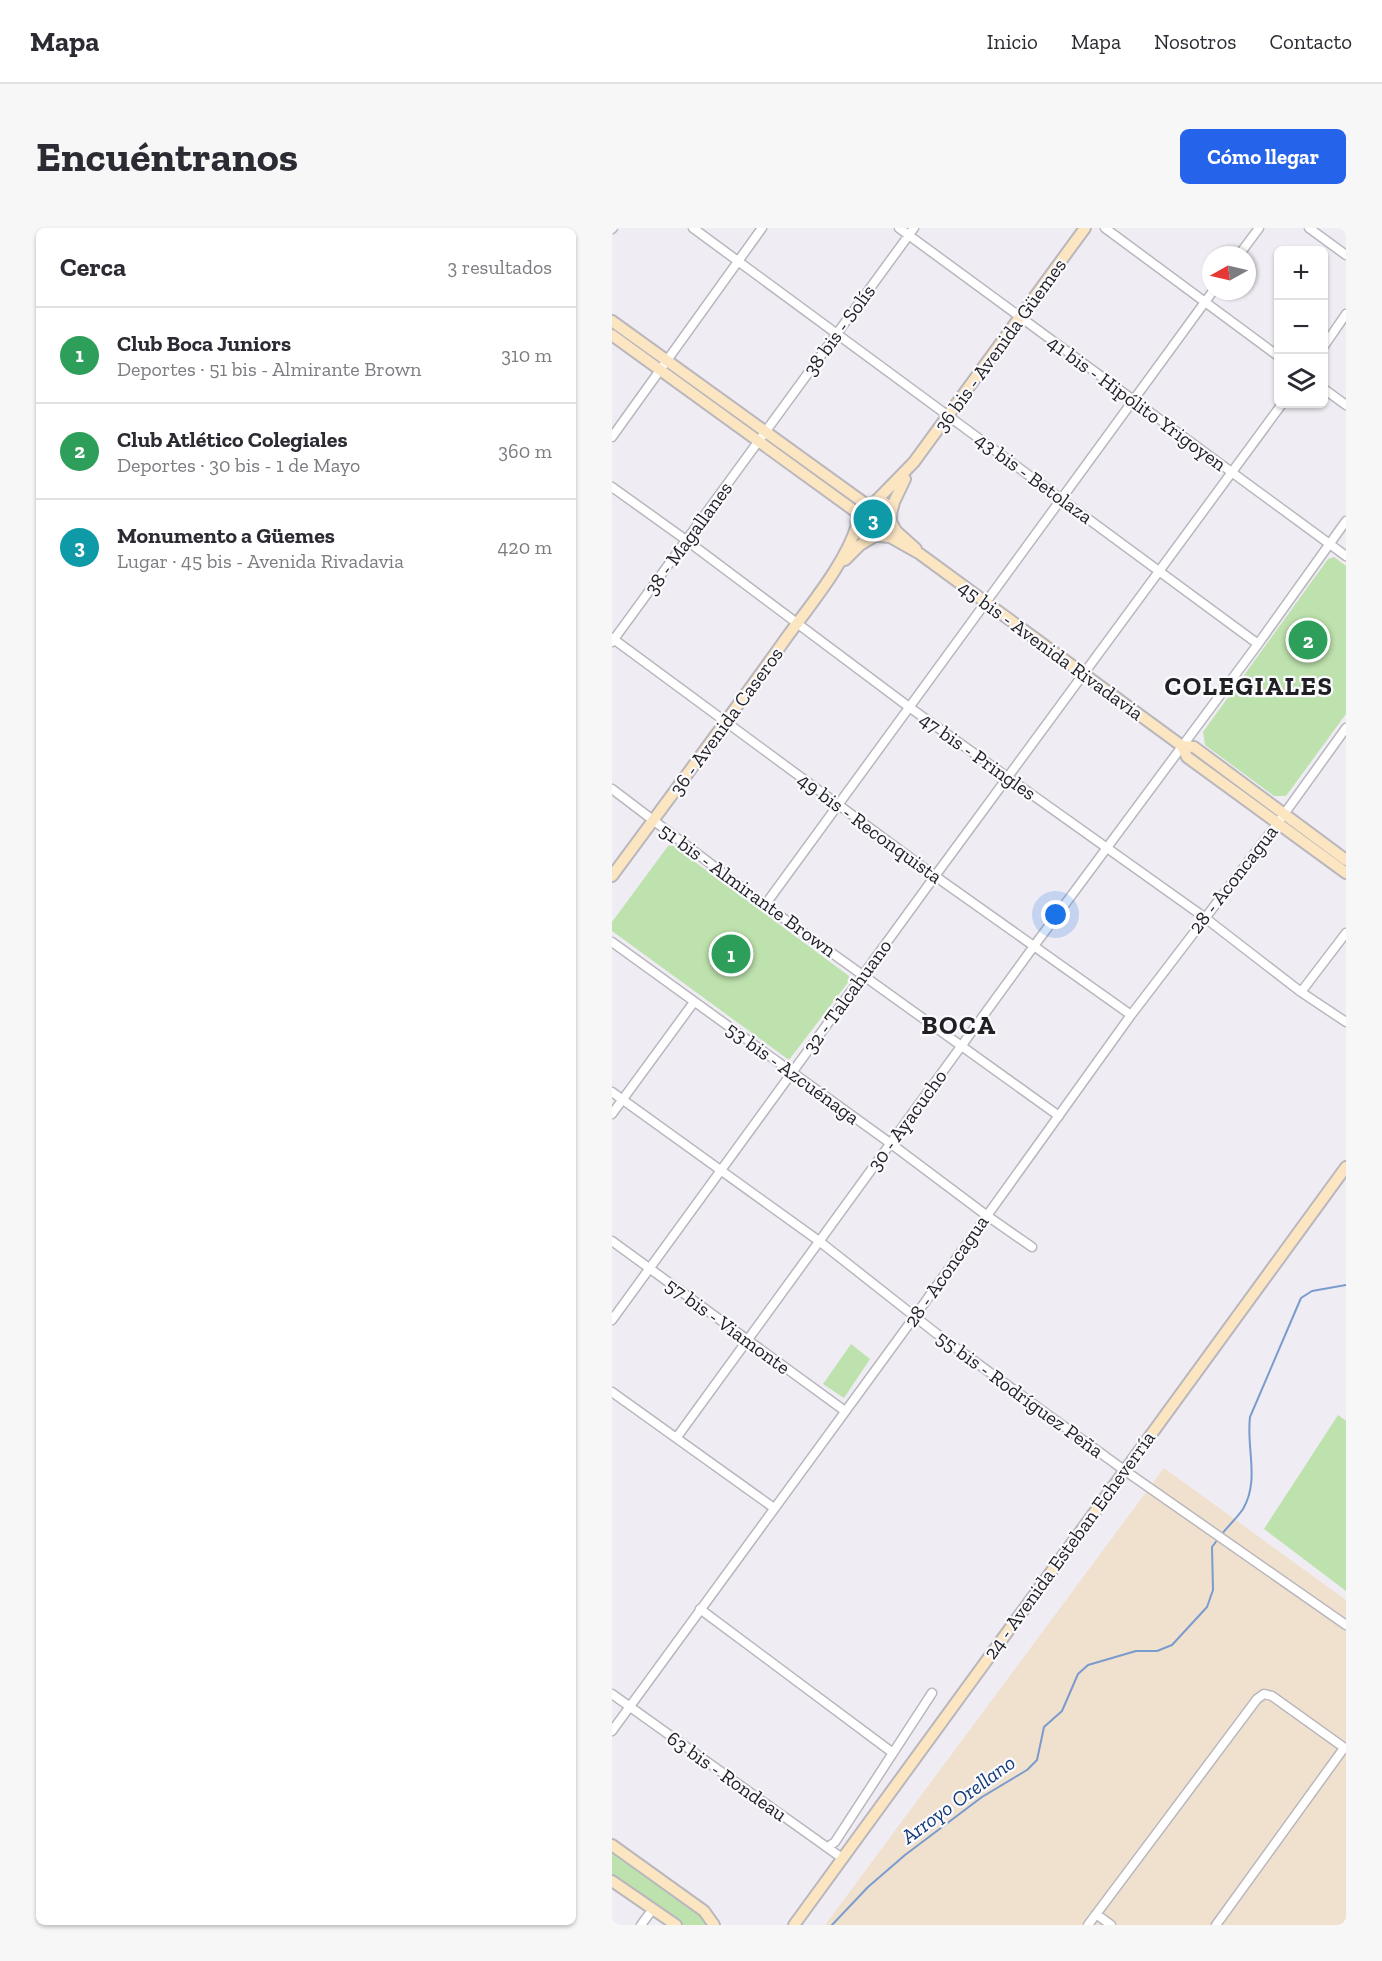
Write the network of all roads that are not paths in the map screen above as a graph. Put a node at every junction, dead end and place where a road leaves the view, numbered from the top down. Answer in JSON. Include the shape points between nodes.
{"nodes":[{"id":1,"x":693,"y":228,"type":"edge"},
{"id":2,"x":762,"y":228,"type":"edge"},
{"id":3,"x":899,"y":228,"type":"edge"},
{"id":4,"x":1085,"y":228,"type":"edge"},
{"id":5,"x":1105,"y":228,"type":"edge"},
{"id":6,"x":1259,"y":228,"type":"edge"},
{"id":7,"x":1310,"y":228,"type":"edge"},
{"id":8,"x":911,"y":232,"type":"edge"},
{"id":9,"x":1246,"y":246,"type":"edge"},
{"id":10,"x":1346,"y":255,"type":"edge"},
{"id":11,"x":738,"y":261,"type":"junction"},
{"id":12,"x":1206,"y":300,"type":"edge"},
{"id":13,"x":1204,"y":303,"type":"junction"},
{"id":14,"x":1346,"y":314,"type":"edge"},
{"id":15,"x":1020,"y":317,"type":"junction"},
{"id":16,"x":612,"y":321,"type":"edge"},
{"id":17,"x":836,"y":333,"type":"junction"},
{"id":18,"x":612,"y":335,"type":"edge"},
{"id":19,"x":1328,"y":339,"type":"edge"},
{"id":20,"x":1275,"y":354,"type":"edge"},
{"id":21,"x":664,"y":366,"type":"junction"},
{"id":22,"x":1328,"y":392,"type":"edge"},
{"id":23,"x":1134,"y":401,"type":"junction"},
{"id":24,"x":1346,"y":405,"type":"edge"},
{"id":25,"x":1279,"y":408,"type":"edge"},
{"id":26,"x":949,"y":416,"type":"junction"},
{"id":27,"x":612,"y":437,"type":"edge"},
{"id":28,"x":762,"y":437,"type":"junction"},
{"id":29,"x":914,"y":462,"type":"junction"},
{"id":30,"x":1232,"y":472,"type":"junction"},
{"id":31,"x":612,"y":487,"type":"edge"},
{"id":32,"x":1062,"y":499,"type":"junction"},
{"id":33,"x":872,"y":503,"type":"junction"},
{"id":34,"x":890,"y":519,"type":"junction"},
{"id":35,"x":858,"y":520,"type":"junction"},
{"id":36,"x":1346,"y":521,"type":"edge"},
{"id":37,"x":876,"y":536,"type":"junction"},
{"id":38,"x":686,"y":540,"type":"junction"},
{"id":39,"x":1330,"y":544,"type":"junction"},
{"id":40,"x":920,"y":554,"type":"junction"},
{"id":41,"x":1346,"y":556,"type":"edge"},
{"id":42,"x":838,"y":565,"type":"junction"},
{"id":43,"x":1158,"y":571,"type":"junction"},
{"id":44,"x":986,"y":602,"type":"junction"},
{"id":45,"x":797,"y":623,"type":"junction"},
{"id":46,"x":613,"y":640,"type":"edge"},
{"id":47,"x":1258,"y":644,"type":"junction"},
{"id":48,"x":1083,"y":673,"type":"junction"},
{"id":49,"x":909,"y":707,"type":"junction"},
{"id":50,"x":726,"y":721,"type":"junction"},
{"id":51,"x":1346,"y":728,"type":"edge"},
{"id":52,"x":1182,"y":746,"type":"junction"},
{"id":53,"x":1008,"y":777,"type":"junction"},
{"id":54,"x":612,"y":789,"type":"edge"},
{"id":55,"x":837,"y":804,"type":"junction"},
{"id":56,"x":1283,"y":814,"type":"junction"},
{"id":57,"x":653,"y":820,"type":"junction"},
{"id":58,"x":1276,"y":824,"type":"junction"},
{"id":59,"x":1106,"y":848,"type":"junction"},
{"id":60,"x":1346,"y":860,"type":"edge"},
{"id":61,"x":1346,"y":873,"type":"edge"},
{"id":62,"x":612,"y":876,"type":"edge"},
{"id":63,"x":935,"y":876,"type":"junction"},
{"id":64,"x":765,"y":905,"type":"junction"},
{"id":65,"x":1204,"y":917,"type":"junction"},
{"id":66,"x":1346,"y":933,"type":"edge"},
{"id":67,"x":612,"y":942,"type":"edge"},
{"id":68,"x":1034,"y":946,"type":"junction"},
{"id":69,"x":864,"y":975,"type":"junction"},
{"id":70,"x":1301,"y":992,"type":"junction"},
{"id":71,"x":694,"y":1002,"type":"junction"},
{"id":72,"x":1131,"y":1015,"type":"junction"},
{"id":73,"x":1346,"y":1022,"type":"edge"},
{"id":74,"x":962,"y":1046,"type":"junction"},
{"id":75,"x":792,"y":1072,"type":"junction"},
{"id":76,"x":612,"y":1092,"type":"edge"},
{"id":77,"x":623,"y":1100,"type":"junction"},
{"id":78,"x":612,"y":1114,"type":"edge"},
{"id":79,"x":1059,"y":1116,"type":"junction"},
{"id":80,"x":890,"y":1143,"type":"junction"},
{"id":81,"x":1346,"y":1167,"type":"edge"},
{"id":82,"x":720,"y":1172,"type":"junction"},
{"id":83,"x":986,"y":1215,"type":"junction"},
{"id":84,"x":612,"y":1241,"type":"edge"},
{"id":85,"x":819,"y":1241,"type":"junction"},
{"id":86,"x":1032,"y":1246,"type":"dead end"},
{"id":87,"x":650,"y":1269,"type":"junction"},
{"id":88,"x":915,"y":1316,"type":"junction"},
{"id":89,"x":612,"y":1320,"type":"edge"},
{"id":90,"x":748,"y":1341,"type":"junction"},
{"id":91,"x":612,"y":1392,"type":"edge"},
{"id":92,"x":845,"y":1411,"type":"junction"},
{"id":93,"x":677,"y":1437,"type":"junction"},
{"id":94,"x":1124,"y":1470,"type":"junction"},
{"id":95,"x":774,"y":1509,"type":"junction"},
{"id":96,"x":700,"y":1610,"type":"junction"},
{"id":97,"x":1346,"y":1626,"type":"edge"},
{"id":98,"x":612,"y":1694,"type":"edge"},
{"id":99,"x":932,"y":1694,"type":"dead end"},
{"id":100,"x":629,"y":1707,"type":"junction"},
{"id":101,"x":612,"y":1731,"type":"edge"},
{"id":102,"x":1345,"y":1748,"type":"edge"},
{"id":103,"x":893,"y":1753,"type":"junction"},
{"id":104,"x":612,"y":1845,"type":"edge"},
{"id":105,"x":828,"y":1847,"type":"junction"},
{"id":106,"x":842,"y":1857,"type":"junction"},
{"id":107,"x":612,"y":1881,"type":"edge"},
{"id":108,"x":652,"y":1910,"type":"junction"},
{"id":109,"x":1096,"y":1914,"type":"junction"},
{"id":110,"x":707,"y":1919,"type":"edge"},
{"id":111,"x":641,"y":1925,"type":"edge"},
{"id":112,"x":676,"y":1925,"type":"edge"},
{"id":113,"x":714,"y":1925,"type":"edge"},
{"id":114,"x":794,"y":1925,"type":"edge"},
{"id":115,"x":1088,"y":1925,"type":"edge"},
{"id":116,"x":1111,"y":1925,"type":"edge"},
{"id":117,"x":1216,"y":1925,"type":"edge"}],
"edges":[{"from":1,"to":11,"type":"street","name":"43 bis - Betolaza"},
{"from":2,"to":11,"type":"street"},
{"from":3,"to":8,"type":"street","name":"41 bis - Hipólito Yrigoyen"},
{"from":4,"to":15,"type":"main road","name":"36 bis - Avenida Güemes"},
{"from":5,"to":13,"type":"street"},
{"from":6,"to":9,"type":"street"},
{"from":7,"to":10,"type":"street"},
{"from":8,"to":15,"type":"street","name":"41 bis - Hipólito Yrigoyen"},
{"from":8,"to":17,"type":"street","name":"38 bis - Solís"},
{"from":11,"to":17,"type":"street","name":"43 bis - Betolaza"},
{"from":11,"to":21,"type":"street"},
{"from":12,"to":13,"type":"street"},
{"from":13,"to":20,"type":"street"},
{"from":13,"to":23,"type":"street"},
{"from":14,"to":19,"type":"street"},
{"from":15,"to":23,"type":"street","name":"41 bis - Hipólito Yrigoyen"},
{"from":15,"to":26,"type":"main road","name":"36 bis - Avenida Güemes"},
{"from":16,"to":21,"type":"main road"},
{"from":17,"to":26,"type":"street","name":"43 bis - Betolaza"},
{"from":17,"to":28,"type":"street","name":"38 bis - Solís"},
{"from":18,"to":21,"type":"main road"},
{"from":21,"to":27,"type":"street"},
{"from":21,"to":28,"type":"main road"},
{"from":22,"to":24,"type":"street"},
{"from":23,"to":30,"type":"street","name":"41 bis - Hipólito Yrigoyen"},
{"from":23,"to":32,"type":"street"},
{"from":25,"to":30,"type":"street","name":"32 - Talcahuano"},
{"from":26,"to":29,"type":"main road","name":"36 bis - Avenida Güemes"},
{"from":26,"to":32,"type":"street","name":"43 bis - Betolaza"},
{"from":28,"to":33,"type":"main road"},
{"from":28,"to":35,"type":"main road"},
{"from":28,"to":38,"type":"street","name":"38 - Magallanes"},
{"from":29,"to":33,"type":"main road","name":"36 bis - Avenida Güemes"},
{"from":29,"to":34,"type":"main road","name":"36 bis - Avenida Güemes"},
{"from":30,"to":39,"type":"street","name":"41 bis - Hipólito Yrigoyen"},
{"from":30,"to":43,"type":"street","name":"32 - Talcahuano"},
{"from":31,"to":38,"type":"street","name":"47 bis - Pringles"},
{"from":32,"to":43,"type":"street","name":"43 bis - Betolaza"},
{"from":32,"to":44,"type":"street"},
{"from":33,"to":34,"type":"main road","via":[[881,501],[889,506]]},
{"from":33,"to":35,"type":"main road"},
{"from":34,"to":37,"type":"main road","via":[[884,532]]},
{"from":34,"to":40,"type":"main road","name":"45 bis - Avenida Rivadavia","via":[[896,531]]},
{"from":35,"to":37,"type":"main road","via":[[862,535]]},
{"from":35,"to":42,"type":"main road","name":"36 - Avenida Caseros"},
{"from":36,"to":39,"type":"street","name":"30 - Ayacucho"},
{"from":37,"to":40,"type":"main road","name":"45 bis - Avenida Rivadavia","via":[[890,537]]},
{"from":37,"to":42,"type":"main road","name":"36 - Avenida Caseros"},
{"from":38,"to":45,"type":"street","name":"47 bis - Pringles"},
{"from":38,"to":46,"type":"street","name":"38 - Magallanes"},
{"from":39,"to":41,"type":"street","name":"41 bis - Hipólito Yrigoyen"},
{"from":39,"to":47,"type":"street","name":"30 - Ayacucho"},
{"from":40,"to":44,"type":"main road","name":"45 bis - Avenida Rivadavia"},
{"from":42,"to":45,"type":"main road","name":"36 - Avenida Caseros"},
{"from":43,"to":47,"type":"street","name":"43 bis - Betolaza"},
{"from":43,"to":48,"type":"street","name":"32 - Talcahuano"},
{"from":44,"to":48,"type":"main road","name":"45 bis - Avenida Rivadavia"},
{"from":44,"to":49,"type":"street"},
{"from":45,"to":49,"type":"street","name":"47 bis - Pringles"},
{"from":45,"to":50,"type":"main road","name":"36 - Avenida Caseros"},
{"from":46,"to":50,"type":"street","name":"49 bis - Reconquista"},
{"from":47,"to":52,"type":"street","name":"30 - Ayacucho"},
{"from":48,"to":52,"type":"main road","name":"45 bis - Avenida Rivadavia"},
{"from":48,"to":53,"type":"street","name":"32 - Talcahuano"},
{"from":49,"to":53,"type":"street","name":"47 bis - Pringles"},
{"from":49,"to":55,"type":"street"},
{"from":50,"to":55,"type":"street","name":"49 bis - Reconquista"},
{"from":50,"to":57,"type":"main road","name":"36 - Avenida Caseros"},
{"from":51,"to":56,"type":"street","name":"28 - Aconcagua"},
{"from":52,"to":56,"type":"main road","name":"45 bis - Avenida Rivadavia","via":[[1194,747]]},
{"from":52,"to":58,"type":"main road","name":"45 bis - Avenida Rivadavia","via":[[1187,757]]},
{"from":52,"to":59,"type":"street","name":"30 - Ayacucho"},
{"from":53,"to":59,"type":"street","name":"47 bis - Pringles"},
{"from":53,"to":63,"type":"street","name":"32 - Talcahuano"},
{"from":54,"to":57,"type":"street","name":"51 bis - Almirante Brown"},
{"from":55,"to":63,"type":"street","name":"49 bis - Reconquista"},
{"from":55,"to":64,"type":"street"},
{"from":56,"to":58,"type":"street","name":"28 - Aconcagua"},
{"from":56,"to":60,"type":"main road","name":"45 bis - Avenida Rivadavia"},
{"from":57,"to":62,"type":"main road","name":"36 - Avenida Caseros"},
{"from":57,"to":64,"type":"street","name":"51 bis - Almirante Brown"},
{"from":58,"to":61,"type":"main road","name":"45 bis - Avenida Rivadavia"},
{"from":58,"to":65,"type":"street","name":"28 - Aconcagua"},
{"from":59,"to":65,"type":"street","name":"47 bis - Pringles"},
{"from":59,"to":68,"type":"street","name":"30 - Ayacucho"},
{"from":63,"to":68,"type":"street","name":"49 bis - Reconquista"},
{"from":63,"to":69,"type":"street","name":"32 - Talcahuano"},
{"from":64,"to":69,"type":"street","name":"51 bis - Almirante Brown"},
{"from":65,"to":70,"type":"street","name":"47 bis - Pringles"},
{"from":65,"to":72,"type":"street","name":"28 - Aconcagua"},
{"from":66,"to":70,"type":"street"},
{"from":67,"to":71,"type":"street","name":"53 bis - Azcuénaga"},
{"from":68,"to":72,"type":"street","name":"49 bis - Reconquista"},
{"from":68,"to":74,"type":"street","name":"30 - Ayacucho"},
{"from":69,"to":74,"type":"street","name":"51 bis - Almirante Brown"},
{"from":69,"to":75,"type":"street","name":"32 - Talcahuano"},
{"from":70,"to":73,"type":"street","name":"47 bis - Pringles"},
{"from":71,"to":75,"type":"street","name":"53 bis - Azcuénaga"},
{"from":71,"to":77,"type":"street"},
{"from":72,"to":79,"type":"street","name":"28 - Aconcagua"},
{"from":74,"to":79,"type":"street","name":"51 bis - Almirante Brown"},
{"from":74,"to":80,"type":"street","name":"30 - Ayacucho"},
{"from":75,"to":80,"type":"street","name":"53 bis - Azcuénaga"},
{"from":75,"to":82,"type":"street","name":"32 - Talcahuano"},
{"from":76,"to":77,"type":"street","name":"55 bis - Rodríguez Peña"},
{"from":77,"to":78,"type":"street"},
{"from":77,"to":82,"type":"street","name":"55 bis - Rodríguez Peña"},
{"from":79,"to":83,"type":"street","name":"28 - Aconcagua"},
{"from":80,"to":83,"type":"street","name":"53 bis - Azcuénaga"},
{"from":80,"to":85,"type":"street","name":"30 - Ayacucho"},
{"from":81,"to":94,"type":"main road","name":"24 - Avenida Esteban Echeverría"},
{"from":82,"to":85,"type":"street","name":"55 bis - Rodríguez Peña"},
{"from":82,"to":87,"type":"street","name":"32 - Talcahuano"},
{"from":83,"to":86,"type":"street","name":"53 bis - Azcuénaga"},
{"from":83,"to":88,"type":"street","name":"28 - Aconcagua"},
{"from":84,"to":87,"type":"street","name":"57 bis - Viamonte"},
{"from":85,"to":88,"type":"street","name":"55 bis - Rodríguez Peña"},
{"from":85,"to":90,"type":"street","name":"30 - Ayacucho"},
{"from":87,"to":89,"type":"street","name":"32 - Talcahuano"},
{"from":87,"to":90,"type":"street","name":"57 bis - Viamonte"},
{"from":88,"to":92,"type":"street","name":"28 - Aconcagua"},
{"from":88,"to":94,"type":"street","name":"55 bis - Rodríguez Peña"},
{"from":90,"to":92,"type":"street","name":"57 bis - Viamonte"},
{"from":90,"to":93,"type":"street","name":"30 - Ayacucho"},
{"from":91,"to":93,"type":"street"},
{"from":92,"to":95,"type":"street","name":"28 - Aconcagua"},
{"from":93,"to":95,"type":"street"},
{"from":94,"to":97,"type":"street","name":"55 bis - Rodríguez Peña"},
{"from":94,"to":106,"type":"main road","name":"24 - Avenida Esteban Echeverría"},
{"from":95,"to":96,"type":"street","name":"28 - Aconcagua"},
{"from":96,"to":100,"type":"street","name":"28 - Aconcagua"},
{"from":96,"to":103,"type":"street"},
{"from":98,"to":100,"type":"street","name":"63 bis - Rondeau"},
{"from":99,"to":103,"type":"street"},
{"from":100,"to":101,"type":"street","name":"28 - Aconcagua"},
{"from":100,"to":105,"type":"street","name":"63 bis - Rondeau"},
{"from":102,"to":109,"type":"street","via":[[1272,1696],[1264,1694],[1257,1698]]},
{"from":102,"to":117,"type":"street"},
{"from":103,"to":105,"type":"street"},
{"from":104,"to":110,"type":"main road"},
{"from":105,"to":106,"type":"street","name":"63 bis - Rondeau"},
{"from":106,"to":114,"type":"main road","name":"24 - Avenida Esteban Echeverría"},
{"from":107,"to":108,"type":"main road"},
{"from":108,"to":111,"type":"street"},
{"from":108,"to":112,"type":"main road"},
{"from":109,"to":115,"type":"street"},
{"from":109,"to":116,"type":"street"},
{"from":110,"to":113,"type":"main road"}]}
